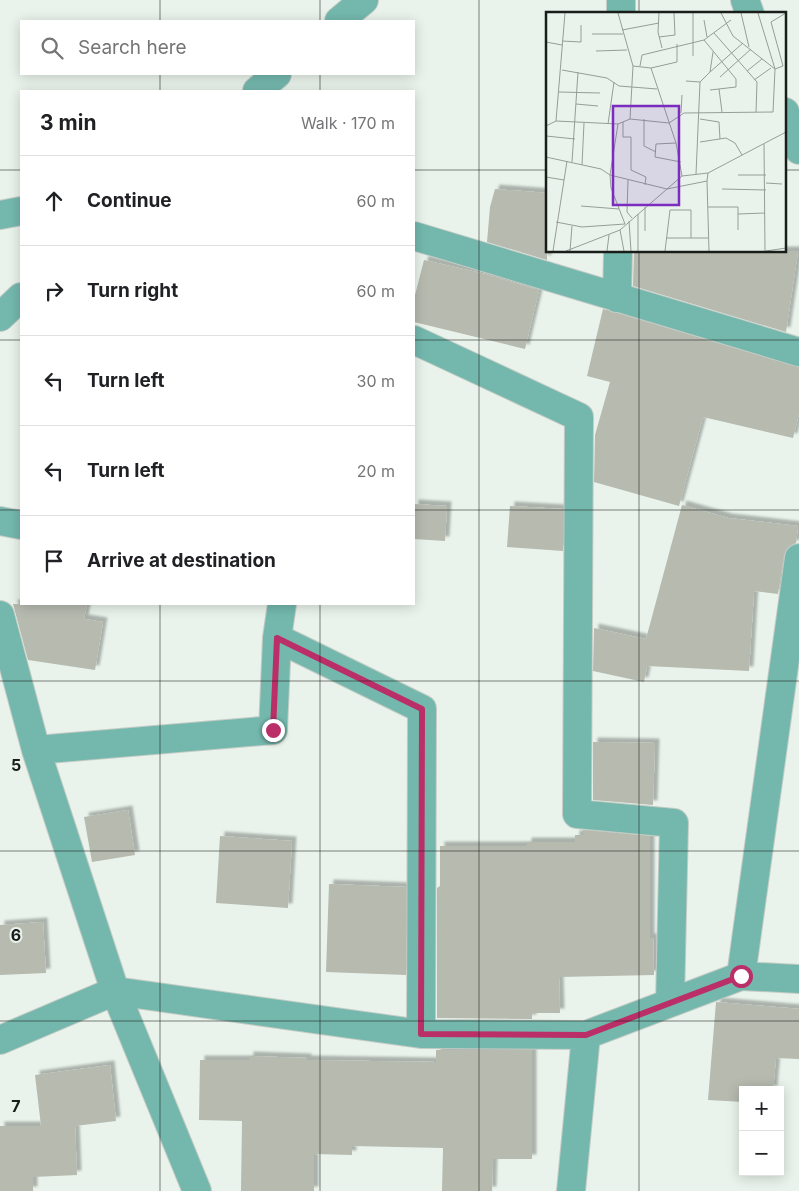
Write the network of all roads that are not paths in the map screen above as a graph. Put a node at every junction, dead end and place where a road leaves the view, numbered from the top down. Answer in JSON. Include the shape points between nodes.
{"nodes":[{"id":1,"x":364,"y":0,"type":"edge"},
{"id":2,"x":745,"y":0,"type":"edge"},
{"id":3,"x":749,"y":12,"type":"edge"},
{"id":4,"x":340,"y":20,"type":"edge"},
{"id":5,"x":276,"y":75,"type":"edge"},
{"id":6,"x":258,"y":90,"type":"edge"},
{"id":7,"x":786,"y":115,"type":"edge"},
{"id":8,"x":799,"y":150,"type":"edge"},
{"id":9,"x":20,"y":211,"type":"edge"},
{"id":10,"x":0,"y":215,"type":"edge"},
{"id":11,"x":415,"y":236,"type":"edge"},
{"id":12,"x":618,"y":252,"type":"edge"},
{"id":13,"x":20,"y":298,"type":"edge"},
{"id":14,"x":617,"y":298,"type":"junction"},
{"id":15,"x":0,"y":316,"type":"edge"},
{"id":16,"x":415,"y":340,"type":"edge"},
{"id":17,"x":799,"y":352,"type":"edge"},
{"id":18,"x":0,"y":521,"type":"edge"},
{"id":19,"x":20,"y":525,"type":"edge"},
{"id":20,"x":799,"y":558,"type":"edge"},
{"id":21,"x":282,"y":605,"type":"edge"},
{"id":22,"x":0,"y":615,"type":"edge"},
{"id":23,"x":277,"y":638,"type":"junction"},
{"id":24,"x":36,"y":750,"type":"junction"},
{"id":25,"x":741,"y":976,"type":"junction"},
{"id":26,"x":799,"y":979,"type":"edge"},
{"id":27,"x":114,"y":991,"type":"junction"},
{"id":28,"x":670,"y":1003,"type":"junction"},
{"id":29,"x":421,"y":1034,"type":"junction"},
{"id":30,"x":586,"y":1035,"type":"junction"},
{"id":31,"x":0,"y":1040,"type":"edge"},
{"id":32,"x":197,"y":1191,"type":"edge"},
{"id":33,"x":571,"y":1191,"type":"edge"}],
"edges":[{"from":1,"to":4,"type":"street"},
{"from":2,"to":3,"type":"street"},
{"from":5,"to":6,"type":"street"},
{"from":7,"to":8,"type":"street"},
{"from":9,"to":10,"type":"street"},
{"from":11,"to":14,"type":"street"},
{"from":12,"to":14,"type":"street"},
{"from":13,"to":15,"type":"street"},
{"from":14,"to":17,"type":"street"},
{"from":16,"to":28,"type":"street","via":[[579,417],[577,814],[674,823]]},
{"from":18,"to":19,"type":"street"},
{"from":20,"to":25,"type":"street"},
{"from":21,"to":23,"type":"street"},
{"from":22,"to":24,"type":"street"},
{"from":23,"to":24,"type":"street","via":[[273,730]]},
{"from":23,"to":29,"type":"street","via":[[422,709]]},
{"from":24,"to":27,"type":"street"},
{"from":25,"to":26,"type":"street"},
{"from":25,"to":28,"type":"street"},
{"from":27,"to":29,"type":"street"},
{"from":27,"to":31,"type":"street"},
{"from":27,"to":32,"type":"street"},
{"from":28,"to":30,"type":"street"},
{"from":29,"to":30,"type":"street"},
{"from":30,"to":33,"type":"street"}]}
